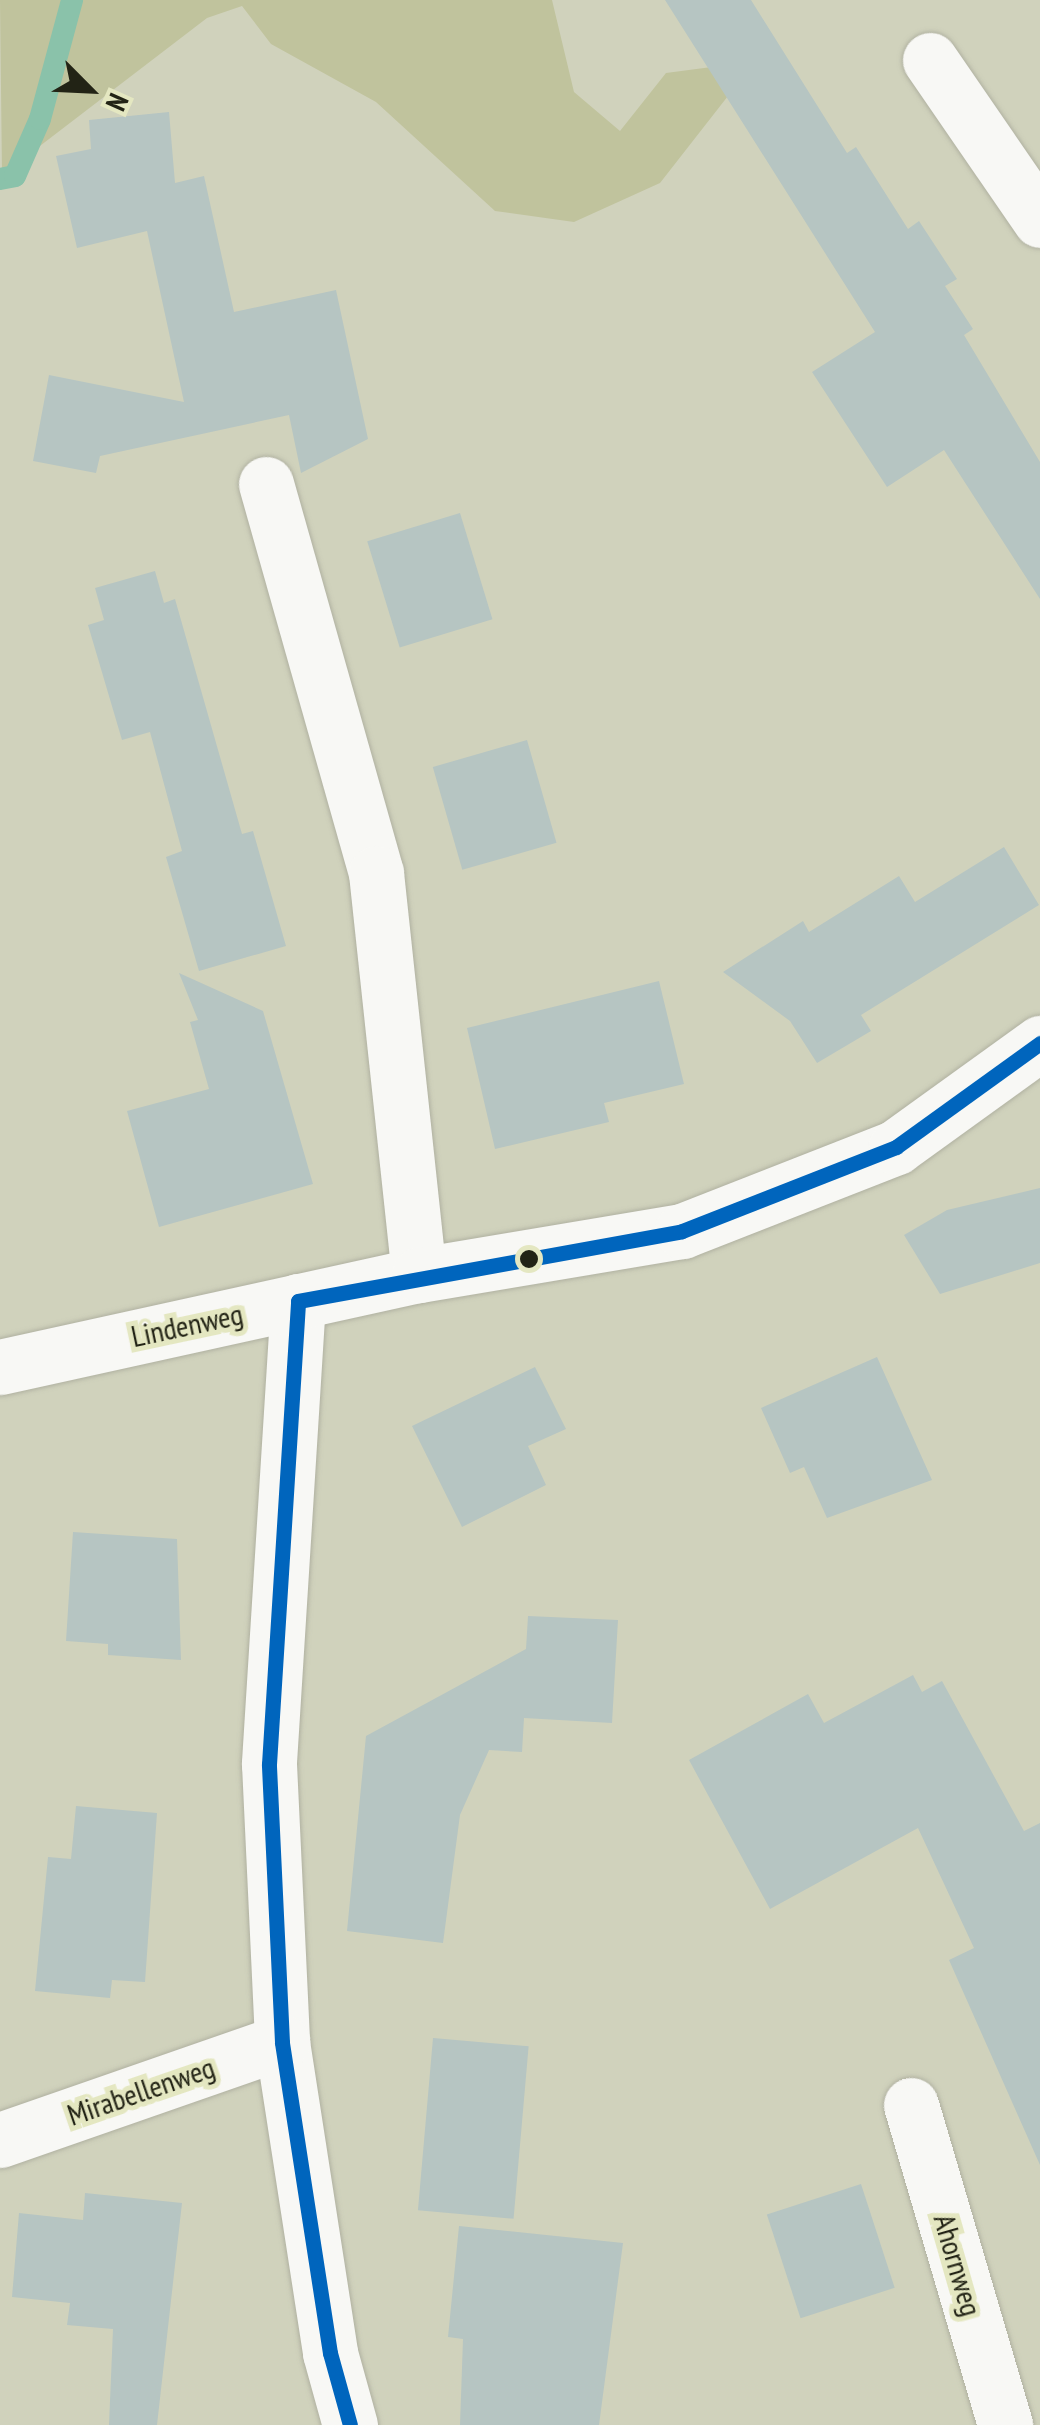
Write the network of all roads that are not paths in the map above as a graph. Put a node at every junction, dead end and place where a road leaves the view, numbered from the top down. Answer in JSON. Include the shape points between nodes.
{"nodes":[{"id":1,"x":930,"y":60,"type":"dead end"},
{"id":2,"x":1040,"y":220,"type":"edge"},
{"id":3,"x":266,"y":484,"type":"dead end"},
{"id":4,"x":1040,"y":1042,"type":"edge"},
{"id":5,"x":419,"y":1275,"type":"junction"},
{"id":6,"x":298,"y":1301,"type":"junction"},
{"id":7,"x":0,"y":1367,"type":"edge"},
{"id":8,"x":282,"y":2042,"type":"junction"},
{"id":9,"x":911,"y":2106,"type":"dead end"},
{"id":10,"x":0,"y":2140,"type":"edge"},
{"id":11,"x":350,"y":2425,"type":"edge"},
{"id":12,"x":1005,"y":2425,"type":"edge"}],
"edges":[{"from":1,"to":2,"type":"street"},
{"from":3,"to":5,"type":"street","via":[[376,872]]},
{"from":4,"to":5,"type":"street","name":"Lindenweg","via":[[896,1146],[682,1231]]},
{"from":5,"to":6,"type":"street","name":"Lindenweg"},
{"from":6,"to":7,"type":"street","name":"Lindenweg"},
{"from":6,"to":8,"type":"street","via":[[269,1764]]},
{"from":8,"to":10,"type":"street","name":"Mirabellenweg"},
{"from":8,"to":11,"type":"street","via":[[330,2353]]},
{"from":9,"to":12,"type":"street","name":"Ahornweg"}]}
